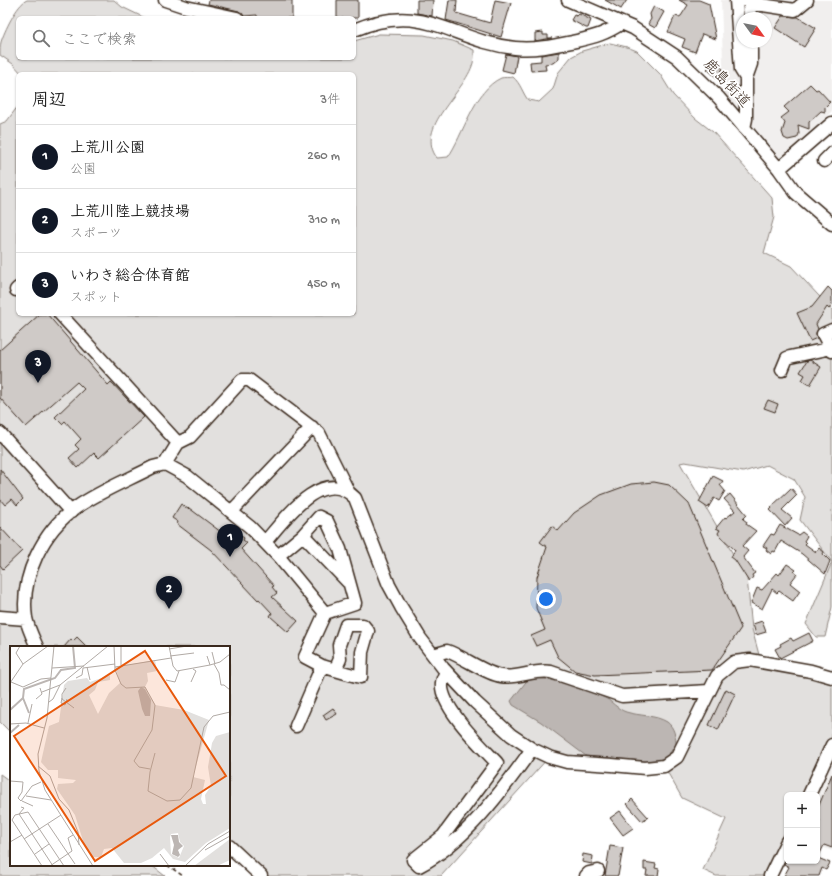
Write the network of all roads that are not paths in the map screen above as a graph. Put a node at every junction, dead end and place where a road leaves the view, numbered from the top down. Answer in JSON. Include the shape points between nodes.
{"nodes":[{"id":1,"x":166,"y":0,"type":"edge"},
{"id":2,"x":568,"y":0,"type":"edge"},
{"id":3,"x":736,"y":0,"type":"edge"},
{"id":4,"x":807,"y":0,"type":"edge"},
{"id":5,"x":749,"y":1,"type":"edge"},
{"id":6,"x":750,"y":12,"type":"edge"},
{"id":7,"x":228,"y":16,"type":"edge"},
{"id":8,"x":622,"y":23,"type":"junction"},
{"id":9,"x":356,"y":29,"type":"edge"},
{"id":10,"x":750,"y":48,"type":"edge"},
{"id":11,"x":746,"y":78,"type":"junction"},
{"id":12,"x":832,"y":123,"type":"edge"},
{"id":13,"x":744,"y":128,"type":"junction"},
{"id":14,"x":779,"y":169,"type":"junction"},
{"id":15,"x":832,"y":224,"type":"edge"},
{"id":16,"x":62,"y":316,"type":"edge"},
{"id":17,"x":832,"y":330,"type":"edge"},
{"id":18,"x":831,"y":349,"type":"edge"},
{"id":19,"x":782,"y":370,"type":"dead end"},
{"id":20,"x":312,"y":427,"type":"junction"},
{"id":21,"x":0,"y":433,"type":"edge"},
{"id":22,"x":178,"y":443,"type":"junction"},
{"id":23,"x":165,"y":464,"type":"junction"},
{"id":24,"x":348,"y":491,"type":"junction"},
{"id":25,"x":232,"y":511,"type":"junction"},
{"id":26,"x":71,"y":512,"type":"junction"},
{"id":27,"x":303,"y":535,"type":"junction"},
{"id":28,"x":265,"y":542,"type":"junction"},
{"id":29,"x":278,"y":556,"type":"junction"},
{"id":30,"x":349,"y":583,"type":"junction"},
{"id":31,"x":325,"y":613,"type":"junction"},
{"id":32,"x":0,"y":617,"type":"edge"},
{"id":33,"x":26,"y":619,"type":"junction"},
{"id":34,"x":37,"y":646,"type":"edge"},
{"id":35,"x":433,"y":655,"type":"junction"},
{"id":36,"x":322,"y":666,"type":"junction"},
{"id":37,"x":335,"y":670,"type":"dead end"},
{"id":38,"x":446,"y":671,"type":"junction"},
{"id":39,"x":832,"y":677,"type":"edge"},
{"id":40,"x":710,"y":691,"type":"junction"},
{"id":41,"x":296,"y":726,"type":"dead end"},
{"id":42,"x":832,"y":745,"type":"edge"},
{"id":43,"x":532,"y":750,"type":"junction"},
{"id":44,"x":810,"y":792,"type":"edge"},
{"id":45,"x":230,"y":847,"type":"edge"},
{"id":46,"x":784,"y":847,"type":"edge"},
{"id":47,"x":598,"y":871,"type":"dead end"},
{"id":48,"x":261,"y":876,"type":"edge"},
{"id":49,"x":586,"y":876,"type":"edge"},
{"id":50,"x":770,"y":876,"type":"edge"}],
"edges":[{"from":1,"to":7,"type":"street"},
{"from":2,"to":8,"type":"street","name":"鹿島街道"},
{"from":3,"to":11,"type":"street","via":[[741,70]]},
{"from":4,"to":5,"type":"street","via":[[795,10]]},
{"from":5,"to":6,"type":"street"},
{"from":8,"to":9,"type":"street","via":[[607,33],[537,49],[498,45],[427,21],[385,20]]},
{"from":8,"to":13,"type":"street","name":"鹿島街道","via":[[677,56],[714,92]]},
{"from":10,"to":11,"type":"street","via":[[751,64]]},
{"from":11,"to":13,"type":"street"},
{"from":12,"to":14,"type":"street"},
{"from":13,"to":14,"type":"street","name":"鹿島街道"},
{"from":14,"to":15,"type":"street","name":"鹿島街道","via":[[796,192]]},
{"from":16,"to":22,"type":"street"},
{"from":17,"to":18,"type":"street","via":[[824,334]]},
{"from":18,"to":19,"type":"street","via":[[786,358]]},
{"from":20,"to":22,"type":"street","via":[[249,380],[242,380],[190,436]]},
{"from":20,"to":24,"type":"street","via":[[326,444]]},
{"from":20,"to":25,"type":"street"},
{"from":21,"to":26,"type":"street"},
{"from":22,"to":23,"type":"street"},
{"from":23,"to":25,"type":"street","via":[[187,476]]},
{"from":23,"to":26,"type":"street","via":[[153,467]]},
{"from":24,"to":28,"type":"street","via":[[331,488],[309,495]]},
{"from":24,"to":35,"type":"street","via":[[355,498],[378,558],[401,607]]},
{"from":25,"to":28,"type":"street"},
{"from":26,"to":33,"type":"street","via":[[50,534],[38,552],[27,589]]},
{"from":27,"to":29,"type":"street"},
{"from":27,"to":30,"type":"street"},
{"from":27,"to":30,"type":"street","via":[[319,517],[327,520],[340,549]]},
{"from":28,"to":29,"type":"street"},
{"from":29,"to":31,"type":"street"},
{"from":30,"to":31,"type":"street","via":[[355,603]]},
{"from":31,"to":36,"type":"street","via":[[305,657]]},
{"from":32,"to":33,"type":"street"},
{"from":33,"to":34,"type":"street"},
{"from":35,"to":38,"type":"street"},
{"from":35,"to":40,"type":"street","via":[[447,651],[502,676],[517,676],[540,670],[551,672],[622,696]]},
{"from":36,"to":37,"type":"street"},
{"from":36,"to":41,"type":"street"},
{"from":38,"to":43,"type":"street","via":[[475,702],[511,735]]},
{"from":38,"to":43,"type":"street","via":[[441,684],[446,701],[461,724],[498,763],[443,836],[413,860],[419,866],[436,857],[456,840]]},
{"from":39,"to":40,"type":"street","via":[[750,660],[734,662],[726,667],[717,676]]},
{"from":40,"to":43,"type":"street","via":[[677,758],[664,766],[645,768],[567,762]]},
{"from":42,"to":44,"type":"street"},
{"from":45,"to":48,"type":"street"},
{"from":46,"to":50,"type":"street"},
{"from":47,"to":49,"type":"street"}]}
